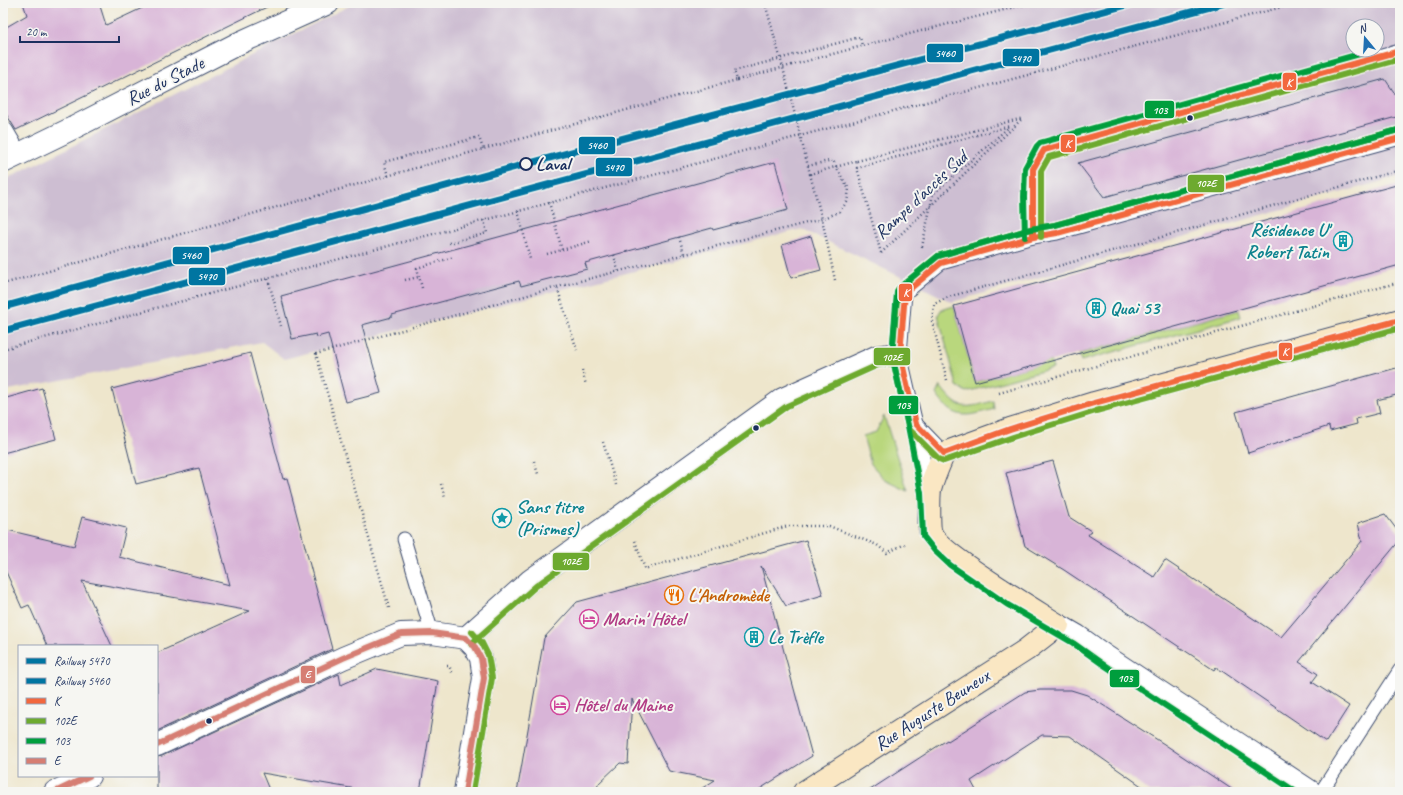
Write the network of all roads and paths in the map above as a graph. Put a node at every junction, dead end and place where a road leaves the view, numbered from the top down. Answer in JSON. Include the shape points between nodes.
{"nodes":[{"id":1,"x":328,"y":3,"type":"edge"},
{"id":2,"x":765,"y":3,"type":"edge"},
{"id":3,"x":1031,"y":3,"type":"edge"},
{"id":4,"x":1297,"y":3,"type":"edge"},
{"id":5,"x":862,"y":46,"type":"junction"},
{"id":6,"x":1400,"y":51,"type":"edge"},
{"id":7,"x":783,"y":68,"type":"junction"},
{"id":8,"x":737,"y":80,"type":"junction"},
{"id":9,"x":3,"y":133,"type":"edge"},
{"id":10,"x":1400,"y":138,"type":"edge"},
{"id":11,"x":483,"y":149,"type":"junction"},
{"id":12,"x":10,"y":158,"type":"edge"},
{"id":13,"x":808,"y":166,"type":"junction"},
{"id":14,"x":1400,"y":170,"type":"edge"},
{"id":15,"x":810,"y":174,"type":"junction"},
{"id":16,"x":388,"y":176,"type":"junction"},
{"id":17,"x":549,"y":202,"type":"junction"},
{"id":18,"x":518,"y":211,"type":"junction"},
{"id":19,"x":822,"y":219,"type":"junction"},
{"id":20,"x":484,"y":220,"type":"junction"},
{"id":21,"x":680,"y":237,"type":"dead end"},
{"id":22,"x":1033,"y":237,"type":"junction"},
{"id":23,"x":592,"y":242,"type":"dead end"},
{"id":24,"x":449,"y":243,"type":"dead end"},
{"id":25,"x":562,"y":250,"type":"junction"},
{"id":26,"x":547,"y":254,"type":"dead end"},
{"id":27,"x":684,"y":254,"type":"junction"},
{"id":28,"x":614,"y":255,"type":"dead end"},
{"id":29,"x":454,"y":257,"type":"dead end"},
{"id":30,"x":530,"y":259,"type":"dead end"},
{"id":31,"x":618,"y":271,"type":"junction"},
{"id":32,"x":419,"y":277,"type":"junction"},
{"id":33,"x":268,"y":279,"type":"junction"},
{"id":34,"x":405,"y":280,"type":"dead end"},
{"id":35,"x":835,"y":280,"type":"dead end"},
{"id":36,"x":1400,"y":282,"type":"edge"},
{"id":37,"x":3,"y":284,"type":"edge"},
{"id":38,"x":915,"y":285,"type":"junction"},
{"id":39,"x":557,"y":287,"type":"junction"},
{"id":40,"x":422,"y":288,"type":"dead end"},
{"id":41,"x":1400,"y":320,"type":"edge"},
{"id":42,"x":281,"y":326,"type":"dead end"},
{"id":43,"x":3,"y":349,"type":"edge"},
{"id":44,"x":577,"y":350,"type":"dead end"},
{"id":45,"x":900,"y":354,"type":"junction"},
{"id":46,"x":582,"y":370,"type":"dead end"},
{"id":47,"x":947,"y":380,"type":"dead end"},
{"id":48,"x":586,"y":385,"type":"dead end"},
{"id":49,"x":999,"y":393,"type":"dead end"},
{"id":50,"x":916,"y":424,"type":"junction"},
{"id":51,"x":603,"y":442,"type":"dead end"},
{"id":52,"x":944,"y":453,"type":"junction"},
{"id":53,"x":534,"y":461,"type":"dead end"},
{"id":54,"x":538,"y":474,"type":"dead end"},
{"id":55,"x":441,"y":484,"type":"dead end"},
{"id":56,"x":930,"y":492,"type":"junction"},
{"id":57,"x":445,"y":498,"type":"dead end"},
{"id":58,"x":625,"y":512,"type":"junction"},
{"id":59,"x":930,"y":532,"type":"junction"},
{"id":60,"x":404,"y":539,"type":"dead end"},
{"id":61,"x":1058,"y":625,"type":"junction"},
{"id":62,"x":432,"y":633,"type":"junction"},
{"id":63,"x":402,"y":634,"type":"junction"},
{"id":64,"x":466,"y":638,"type":"junction"},
{"id":65,"x":1399,"y":673,"type":"edge"},
{"id":66,"x":158,"y":745,"type":"edge"},
{"id":67,"x":87,"y":777,"type":"edge"},
{"id":68,"x":55,"y":792,"type":"edge"},
{"id":69,"x":465,"y":792,"type":"edge"},
{"id":70,"x":804,"y":792,"type":"edge"},
{"id":71,"x":1310,"y":792,"type":"edge"},
{"id":72,"x":1321,"y":792,"type":"edge"}],
"edges":[{"from":1,"to":12,"type":"street","name":"Rue du Stade","via":[[238,44]]},
{"from":2,"to":7,"type":"path","bridge":true},
{"from":3,"to":5,"type":"path"},
{"from":4,"to":17,"type":"path"},
{"from":5,"to":7,"type":"path"},
{"from":5,"to":8,"type":"path","via":[[860,37],[734,71]]},
{"from":6,"to":22,"type":"lane","via":[[1044,150],[1033,169]]},
{"from":7,"to":8,"type":"path"},
{"from":7,"to":13,"type":"path","bridge":true},
{"from":8,"to":11,"type":"path"},
{"from":9,"to":12,"type":"street"},
{"from":10,"to":22,"type":"lane","via":[[1057,233]]},
{"from":11,"to":16,"type":"path"},
{"from":11,"to":16,"type":"path","via":[[479,137],[384,162]]},
{"from":13,"to":15,"type":"path","bridge":true},
{"from":13,"to":19,"type":"path","via":[[833,160],[849,189],[847,202],[839,212]]},
{"from":14,"to":47,"type":"path","via":[[948,297],[934,304],[932,321]]},
{"from":15,"to":19,"type":"path"},
{"from":15,"to":38,"type":"path","name":"Rampe d'accès Sud","bridge":true,"via":[[1023,118],[881,253],[857,168],[1010,126],[933,194]]},
{"from":16,"to":37,"type":"path"},
{"from":17,"to":18,"type":"path"},
{"from":17,"to":25,"type":"path"},
{"from":18,"to":20,"type":"path"},
{"from":18,"to":30,"type":"path"},
{"from":19,"to":27,"type":"path"},
{"from":19,"to":35,"type":"path"},
{"from":20,"to":24,"type":"path","via":[[487,233]]},
{"from":20,"to":33,"type":"path"},
{"from":21,"to":27,"type":"path"},
{"from":22,"to":38,"type":"lane","via":[[941,263]]},
{"from":23,"to":25,"type":"path"},
{"from":25,"to":26,"type":"path"},
{"from":27,"to":31,"type":"path"},
{"from":28,"to":31,"type":"path"},
{"from":29,"to":32,"type":"path","via":[[417,268]]},
{"from":31,"to":39,"type":"path"},
{"from":32,"to":34,"type":"path"},
{"from":32,"to":40,"type":"path"},
{"from":33,"to":42,"type":"path"},
{"from":33,"to":43,"type":"path"},
{"from":36,"to":49,"type":"path"},
{"from":38,"to":45,"type":"lane","via":[[905,293]]},
{"from":39,"to":44,"type":"path"},
{"from":39,"to":63,"type":"path","via":[[316,354],[389,608]]},
{"from":41,"to":52,"type":"main road","via":[[1094,403]]},
{"from":45,"to":50,"type":"lane"},
{"from":45,"to":58,"type":"street","via":[[876,357],[783,400]]},
{"from":46,"to":48,"type":"path"},
{"from":50,"to":52,"type":"lane"},
{"from":50,"to":56,"type":"lane"},
{"from":51,"to":58,"type":"path"},
{"from":52,"to":56,"type":"main road"},
{"from":53,"to":54,"type":"path"},
{"from":55,"to":57,"type":"path"},
{"from":56,"to":59,"type":"main road"},
{"from":58,"to":59,"type":"path","via":[[645,569],[788,526],[828,526],[877,545],[887,553]]},
{"from":58,"to":64,"type":"street","via":[[531,580]]},
{"from":59,"to":61,"type":"main road","via":[[956,558],[1013,598]]},
{"from":60,"to":62,"type":"lane"},
{"from":61,"to":70,"type":"main road","name":"Rue Auguste Beuneux","via":[[1026,650]]},
{"from":61,"to":71,"type":"street"},
{"from":62,"to":63,"type":"street"},
{"from":62,"to":64,"type":"street"},
{"from":63,"to":66,"type":"street","via":[[343,658]]},
{"from":64,"to":69,"type":"street","via":[[481,658],[484,678]]},
{"from":65,"to":72,"type":"lane"},
{"from":67,"to":68,"type":"street"}]}
